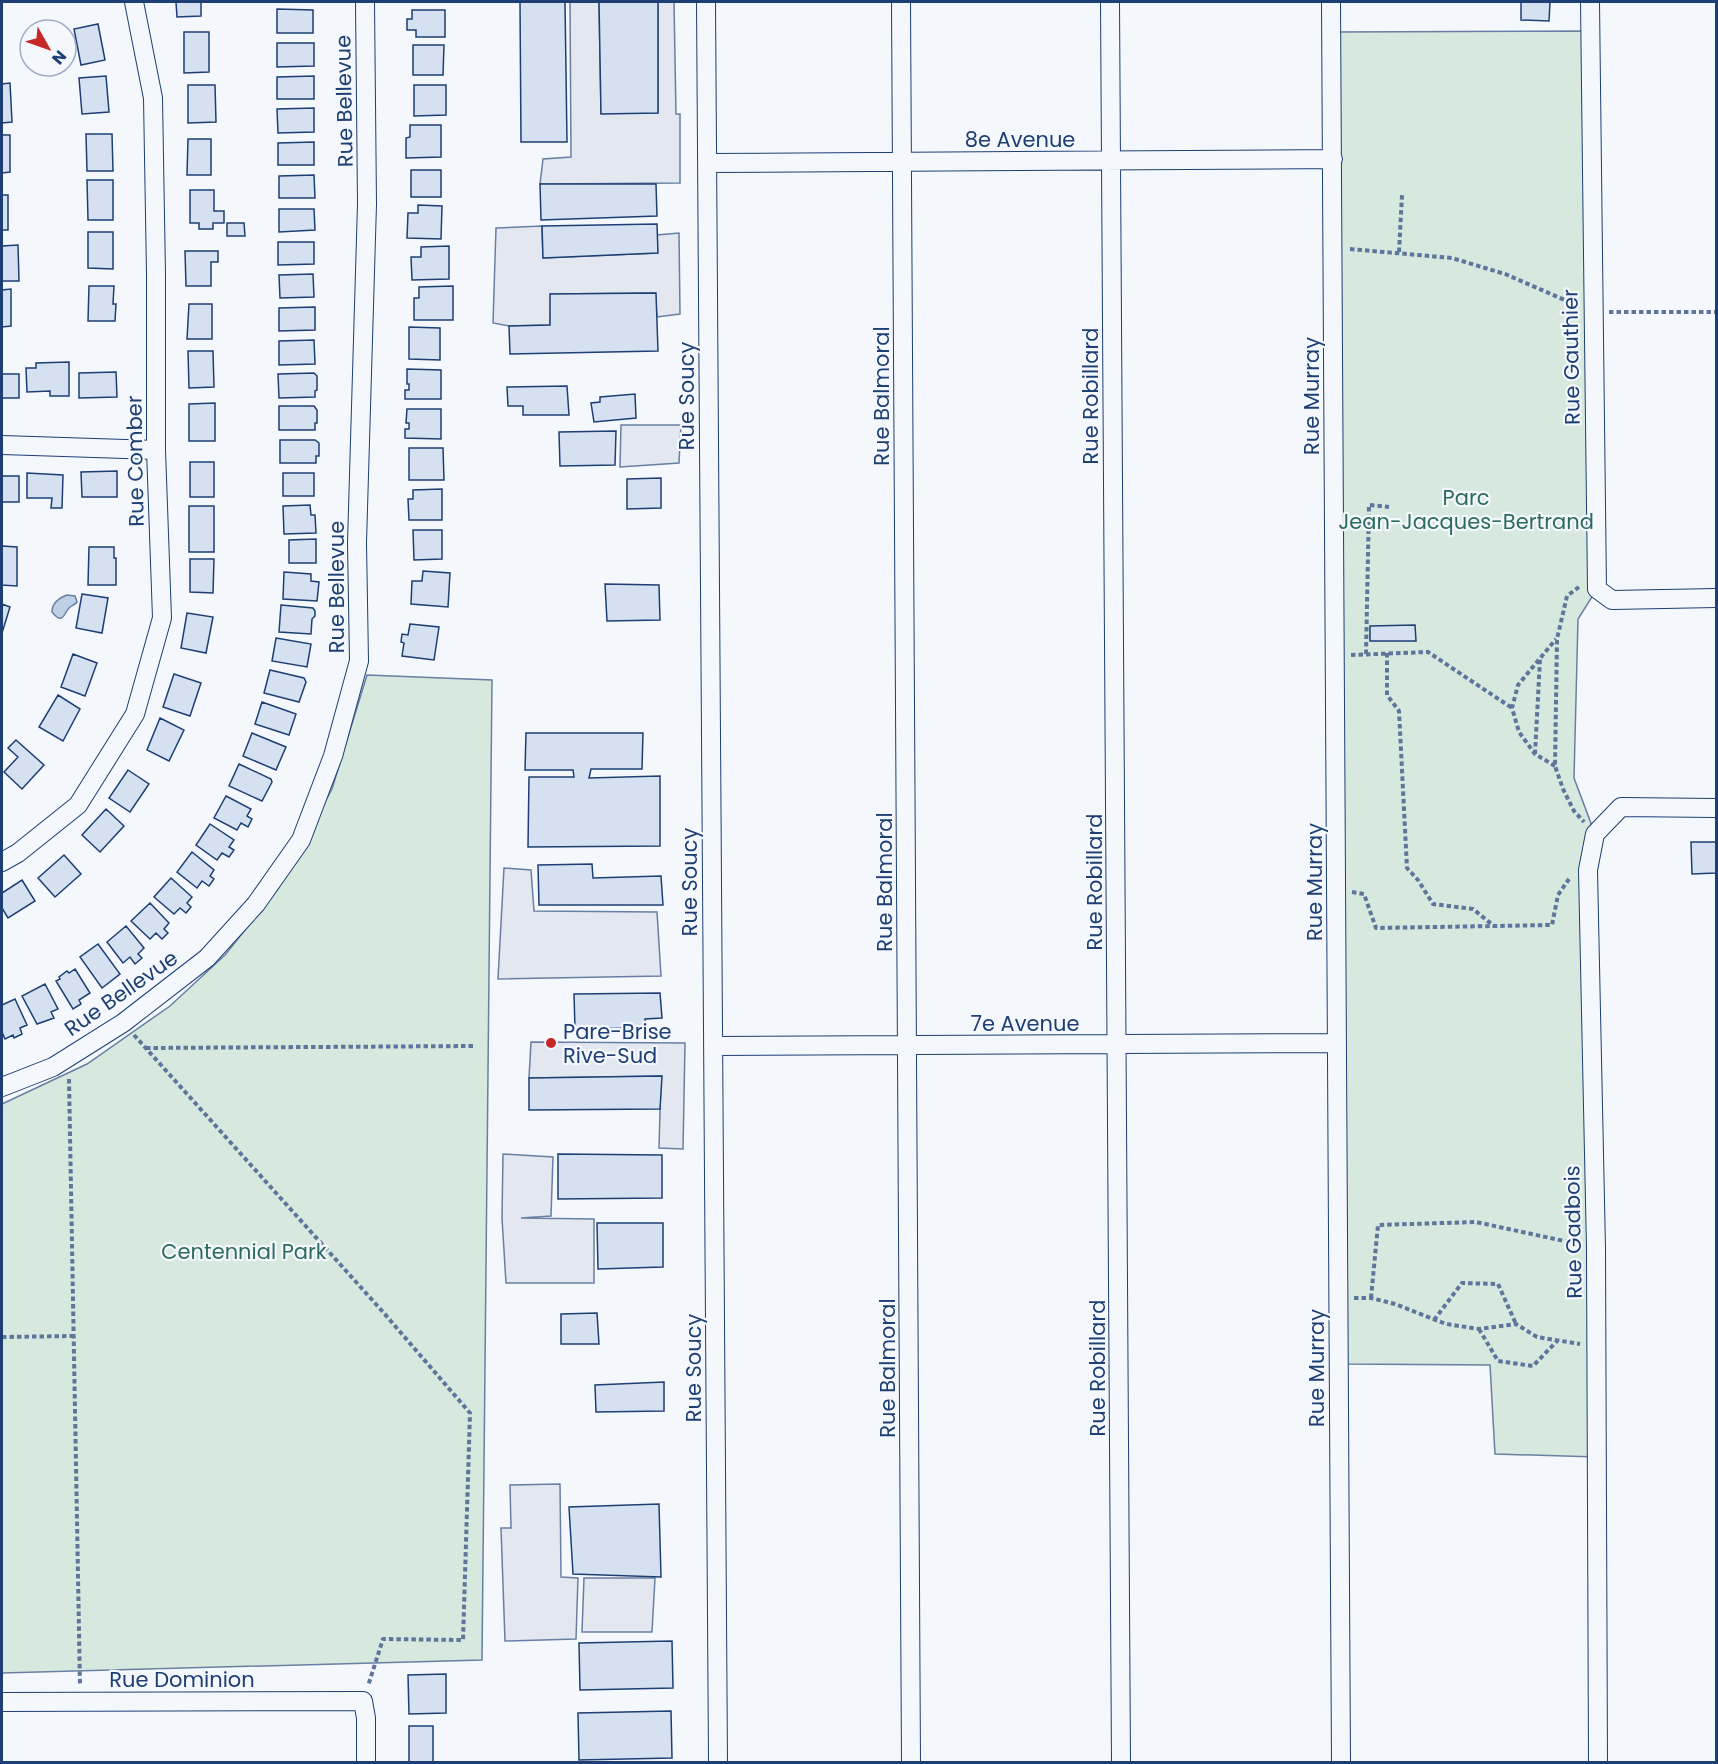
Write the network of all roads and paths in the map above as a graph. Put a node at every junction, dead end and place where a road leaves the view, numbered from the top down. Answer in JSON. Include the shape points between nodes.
{"nodes":[{"id":1,"x":134,"y":2,"type":"edge"},
{"id":2,"x":365,"y":2,"type":"edge"},
{"id":3,"x":705,"y":2,"type":"edge"},
{"id":4,"x":901,"y":2,"type":"edge"},
{"id":5,"x":1110,"y":2,"type":"edge"},
{"id":6,"x":1331,"y":2,"type":"edge"},
{"id":7,"x":1590,"y":2,"type":"edge"},
{"id":8,"x":1333,"y":159,"type":"junction"},
{"id":9,"x":1111,"y":161,"type":"junction"},
{"id":10,"x":902,"y":162,"type":"junction"},
{"id":11,"x":707,"y":163,"type":"junction"},
{"id":12,"x":1402,"y":195,"type":"dead end"},
{"id":13,"x":1334,"y":249,"type":"junction"},
{"id":14,"x":1399,"y":252,"type":"junction"},
{"id":15,"x":1593,"y":312,"type":"junction"},
{"id":16,"x":1716,"y":312,"type":"edge"},
{"id":17,"x":2,"y":445,"type":"edge"},
{"id":18,"x":156,"y":450,"type":"junction"},
{"id":19,"x":1389,"y":507,"type":"dead end"},
{"id":20,"x":1596,"y":572,"type":"junction"},
{"id":21,"x":1716,"y":598,"type":"edge"},
{"id":22,"x":1557,"y":639,"type":"junction"},
{"id":23,"x":1387,"y":653,"type":"junction"},
{"id":24,"x":1366,"y":654,"type":"junction"},
{"id":25,"x":1335,"y":655,"type":"junction"},
{"id":26,"x":1540,"y":659,"type":"junction"},
{"id":27,"x":1512,"y":708,"type":"junction"},
{"id":28,"x":1535,"y":754,"type":"junction"},
{"id":29,"x":1555,"y":766,"type":"junction"},
{"id":30,"x":1716,"y":808,"type":"edge"},
{"id":31,"x":1595,"y":834,"type":"junction"},
{"id":32,"x":2,"y":862,"type":"edge"},
{"id":33,"x":1588,"y":870,"type":"junction"},
{"id":34,"x":1336,"y":889,"type":"junction"},
{"id":35,"x":1494,"y":926,"type":"junction"},
{"id":36,"x":123,"y":1023,"type":"junction"},
{"id":37,"x":1337,"y":1043,"type":"junction"},
{"id":38,"x":1118,"y":1045,"type":"junction"},
{"id":39,"x":475,"y":1046,"type":"dead end"},
{"id":40,"x":713,"y":1046,"type":"junction"},
{"id":41,"x":908,"y":1046,"type":"junction"},
{"id":42,"x":145,"y":1048,"type":"junction"},
{"id":43,"x":69,"y":1057,"type":"junction"},
{"id":44,"x":2,"y":1087,"type":"edge"},
{"id":45,"x":1596,"y":1248,"type":"junction"},
{"id":46,"x":1371,"y":1298,"type":"junction"},
{"id":47,"x":1338,"y":1299,"type":"junction"},
{"id":48,"x":1434,"y":1320,"type":"junction"},
{"id":49,"x":1516,"y":1324,"type":"junction"},
{"id":50,"x":1479,"y":1329,"type":"junction"},
{"id":51,"x":74,"y":1335,"type":"junction"},
{"id":52,"x":2,"y":1337,"type":"edge"},
{"id":53,"x":1557,"y":1341,"type":"junction"},
{"id":54,"x":1596,"y":1347,"type":"junction"},
{"id":55,"x":363,"y":1701,"type":"junction"},
{"id":56,"x":2,"y":1702,"type":"edge"},
{"id":57,"x":81,"y":1702,"type":"junction"},
{"id":58,"x":366,"y":1762,"type":"edge"},
{"id":59,"x":718,"y":1762,"type":"edge"},
{"id":60,"x":912,"y":1762,"type":"edge"},
{"id":61,"x":1121,"y":1762,"type":"edge"},
{"id":62,"x":1341,"y":1762,"type":"edge"},
{"id":63,"x":1598,"y":1762,"type":"edge"}],
"edges":[{"from":1,"to":18,"type":"street","name":"Rue Comber","via":[[153,98]]},
{"from":2,"to":36,"type":"street","name":"Rue Bellevue","via":[[367,204],[357,543],[359,661],[333,756],[301,840],[256,904],[207,958]]},
{"from":3,"to":11,"type":"street","name":"Rue Soucy"},
{"from":4,"to":10,"type":"street","name":"Rue Balmoral"},
{"from":5,"to":9,"type":"street","name":"Rue Robillard"},
{"from":6,"to":8,"type":"street","name":"Rue Murray"},
{"from":7,"to":15,"type":"street","name":"Rue Gauthier"},
{"from":8,"to":9,"type":"street","name":"8e Avenue"},
{"from":8,"to":13,"type":"street","name":"Rue Murray"},
{"from":9,"to":10,"type":"street","name":"8e Avenue"},
{"from":9,"to":38,"type":"street","name":"Rue Robillard"},
{"from":10,"to":11,"type":"street","name":"8e Avenue"},
{"from":10,"to":41,"type":"street","name":"Rue Balmoral"},
{"from":11,"to":40,"type":"street","name":"Rue Soucy"},
{"from":12,"to":14,"type":"path"},
{"from":13,"to":14,"type":"path"},
{"from":13,"to":25,"type":"street","name":"Rue Murray"},
{"from":14,"to":15,"type":"path","via":[[1452,258],[1505,274]]},
{"from":15,"to":16,"type":"path"},
{"from":15,"to":20,"type":"street","name":"Rue Gauthier"},
{"from":17,"to":18,"type":"street"},
{"from":18,"to":32,"type":"street","name":"Rue Comber","via":[[162,618],[135,714],[78,805]]},
{"from":19,"to":24,"type":"path","via":[[1369,505]]},
{"from":20,"to":21,"type":"street","name":"Rue Gauthier","via":[[1597,589],[1612,600]]},
{"from":20,"to":22,"type":"path","via":[[1567,596]]},
{"from":22,"to":26,"type":"path"},
{"from":22,"to":29,"type":"path"},
{"from":23,"to":24,"type":"path"},
{"from":23,"to":27,"type":"path","via":[[1428,652]]},
{"from":23,"to":35,"type":"path","via":[[1387,695],[1399,711],[1407,868],[1433,904],[1473,909]]},
{"from":24,"to":25,"type":"path"},
{"from":25,"to":34,"type":"street","name":"Rue Murray"},
{"from":26,"to":27,"type":"path","via":[[1518,685]]},
{"from":26,"to":28,"type":"path"},
{"from":27,"to":28,"type":"path","via":[[1519,732]]},
{"from":28,"to":29,"type":"path"},
{"from":29,"to":31,"type":"path","via":[[1574,812]]},
{"from":30,"to":31,"type":"street","via":[[1621,807]]},
{"from":31,"to":33,"type":"street","name":"Rue Gadbois"},
{"from":33,"to":35,"type":"path","via":[[1570,878],[1558,895],[1552,926]]},
{"from":33,"to":45,"type":"street","name":"Rue Gadbois"},
{"from":34,"to":35,"type":"path","via":[[1364,894],[1376,927]]},
{"from":34,"to":37,"type":"street","name":"Rue Murray"},
{"from":36,"to":42,"type":"path"},
{"from":36,"to":43,"type":"street","name":"Rue Bellevue"},
{"from":37,"to":38,"type":"street","name":"7e Avenue"},
{"from":37,"to":47,"type":"street","name":"Rue Murray"},
{"from":38,"to":41,"type":"street","name":"7e Avenue"},
{"from":38,"to":61,"type":"street","name":"Rue Robillard"},
{"from":39,"to":42,"type":"path"},
{"from":40,"to":41,"type":"street","name":"7e Avenue"},
{"from":40,"to":59,"type":"street","name":"Rue Soucy"},
{"from":41,"to":60,"type":"street","name":"Rue Balmoral"},
{"from":42,"to":55,"type":"path","via":[[470,1413],[463,1640],[383,1639]]},
{"from":43,"to":44,"type":"street","name":"Rue Bellevue"},
{"from":43,"to":51,"type":"path"},
{"from":45,"to":46,"type":"path","via":[[1476,1222],[1378,1225]]},
{"from":45,"to":54,"type":"street","name":"Rue Gadbois"},
{"from":46,"to":47,"type":"path"},
{"from":46,"to":48,"type":"path"},
{"from":47,"to":62,"type":"street","name":"Rue Murray"},
{"from":48,"to":49,"type":"path","via":[[1462,1283],[1498,1284]]},
{"from":48,"to":50,"type":"path"},
{"from":49,"to":50,"type":"path"},
{"from":49,"to":53,"type":"path","via":[[1537,1338]]},
{"from":50,"to":53,"type":"path","via":[[1498,1361],[1533,1366]]},
{"from":51,"to":52,"type":"path"},
{"from":51,"to":57,"type":"path"},
{"from":53,"to":54,"type":"path"},
{"from":54,"to":63,"type":"street","name":"Rue Gadbois"},
{"from":55,"to":57,"type":"street","name":"Rue Dominion"},
{"from":55,"to":58,"type":"street"},
{"from":56,"to":57,"type":"street","name":"Rue Dominion"}]}
